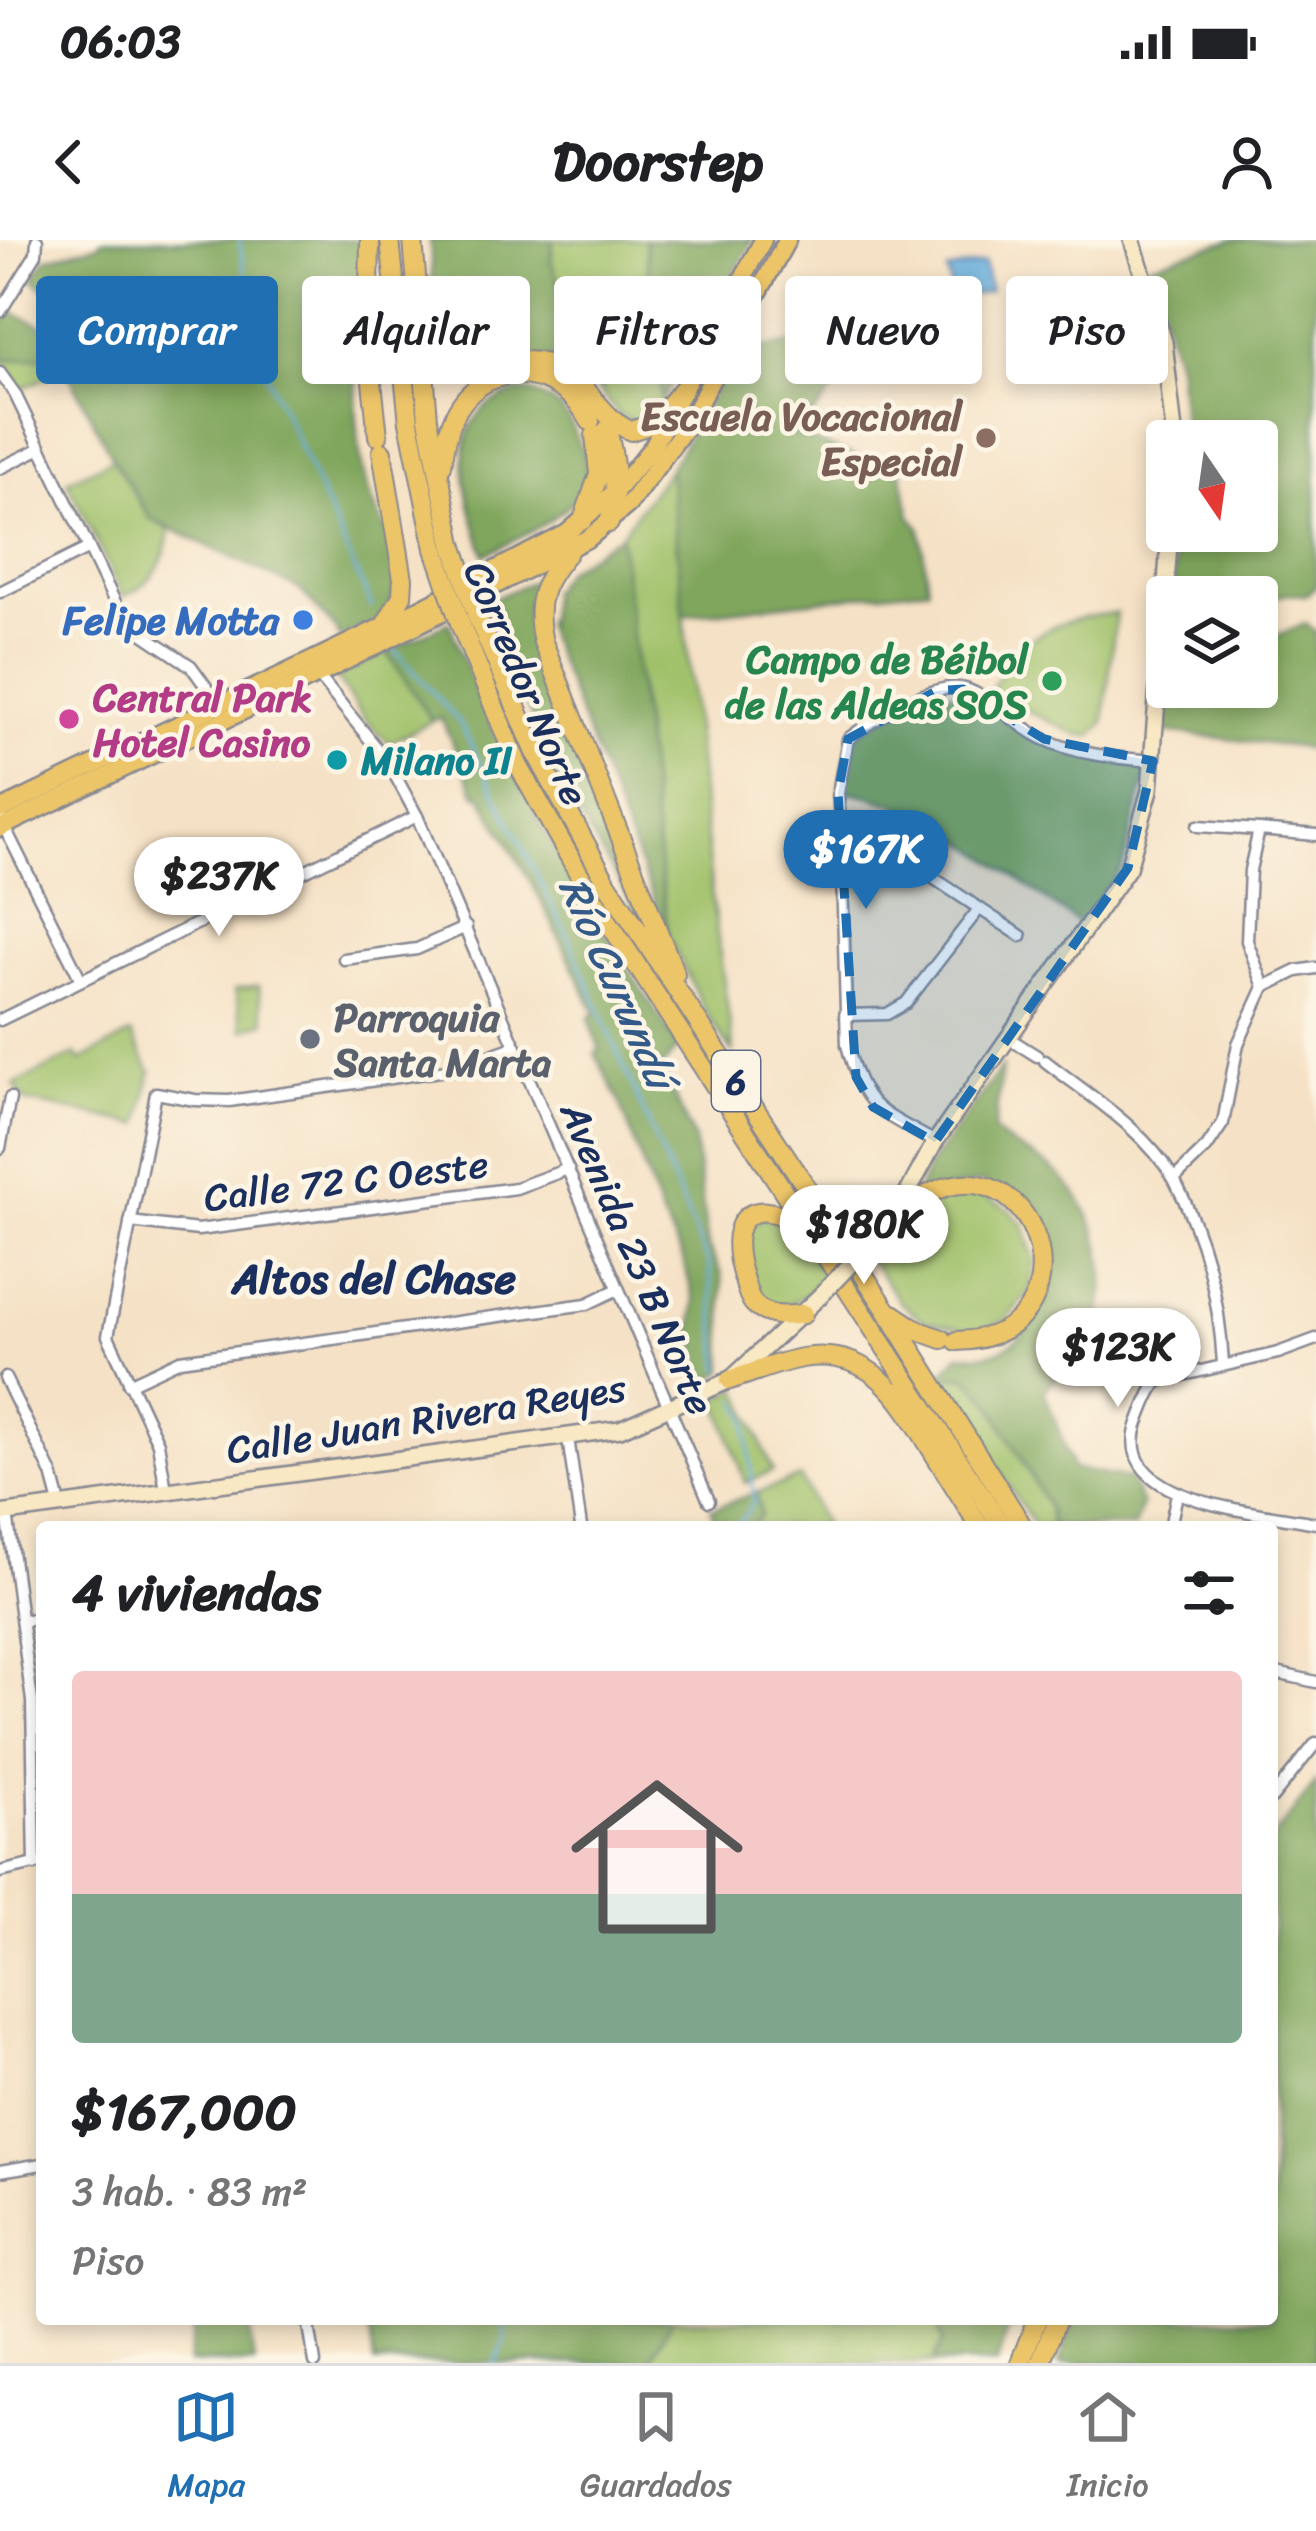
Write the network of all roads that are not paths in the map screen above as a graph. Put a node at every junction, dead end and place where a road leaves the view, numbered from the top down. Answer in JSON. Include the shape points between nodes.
{"nodes":[{"id":1,"x":37,"y":240,"type":"edge"},
{"id":2,"x":370,"y":240,"type":"edge"},
{"id":3,"x":391,"y":240,"type":"edge"},
{"id":4,"x":413,"y":240,"type":"edge"},
{"id":5,"x":763,"y":240,"type":"edge"},
{"id":6,"x":787,"y":240,"type":"edge"},
{"id":7,"x":1132,"y":240,"type":"edge"},
{"id":8,"x":751,"y":262,"type":"junction"},
{"id":9,"x":770,"y":271,"type":"junction"},
{"id":10,"x":417,"y":276,"type":"edge"},
{"id":11,"x":0,"y":312,"type":"edge"},
{"id":12,"x":0,"y":373,"type":"edge"},
{"id":13,"x":424,"y":384,"type":"edge"},
{"id":14,"x":580,"y":384,"type":"edge"},
{"id":15,"x":581,"y":384,"type":"edge"},
{"id":16,"x":683,"y":389,"type":"junction"},
{"id":17,"x":1172,"y":420,"type":"edge"},
{"id":18,"x":598,"y":425,"type":"junction"},
{"id":19,"x":41,"y":448,"type":"junction"},
{"id":20,"x":0,"y":468,"type":"edge"},
{"id":21,"x":440,"y":481,"type":"junction"},
{"id":22,"x":616,"y":490,"type":"junction"},
{"id":23,"x":584,"y":520,"type":"junction"},
{"id":24,"x":609,"y":523,"type":"junction"},
{"id":25,"x":444,"y":546,"type":"junction"},
{"id":26,"x":89,"y":548,"type":"junction"},
{"id":27,"x":568,"y":552,"type":"junction"},
{"id":28,"x":1168,"y":552,"type":"edge"},
{"id":29,"x":0,"y":592,"type":"edge"},
{"id":30,"x":426,"y":614,"type":"junction"},
{"id":31,"x":470,"y":623,"type":"junction"},
{"id":32,"x":386,"y":625,"type":"junction"},
{"id":33,"x":312,"y":668,"type":"junction"},
{"id":34,"x":222,"y":712,"type":"junction"},
{"id":35,"x":1153,"y":761,"type":"junction"},
{"id":36,"x":417,"y":816,"type":"junction"},
{"id":37,"x":1,"y":821,"type":"edge"},
{"id":38,"x":1198,"y":826,"type":"dead end"},
{"id":39,"x":1258,"y":830,"type":"junction"},
{"id":40,"x":1316,"y":836,"type":"edge"},
{"id":41,"x":841,"y":839,"type":"junction"},
{"id":42,"x":979,"y":909,"type":"junction"},
{"id":43,"x":466,"y":927,"type":"junction"},
{"id":44,"x":1021,"y":936,"type":"dead end"},
{"id":45,"x":344,"y":959,"type":"dead end"},
{"id":46,"x":1316,"y":968,"type":"edge"},
{"id":47,"x":81,"y":980,"type":"junction"},
{"id":48,"x":1264,"y":987,"type":"junction"},
{"id":49,"x":690,"y":1012,"type":"junction"},
{"id":50,"x":845,"y":1015,"type":"junction"},
{"id":51,"x":0,"y":1019,"type":"edge"},
{"id":52,"x":1010,"y":1040,"type":"junction"},
{"id":53,"x":516,"y":1046,"type":"junction"},
{"id":54,"x":10,"y":1098,"type":"dead end"},
{"id":55,"x":935,"y":1142,"type":"junction"},
{"id":56,"x":0,"y":1148,"type":"edge"},
{"id":57,"x":568,"y":1169,"type":"junction"},
{"id":58,"x":1174,"y":1178,"type":"junction"},
{"id":59,"x":893,"y":1220,"type":"junction"},
{"id":60,"x":130,"y":1222,"type":"junction"},
{"id":61,"x":806,"y":1227,"type":"junction"},
{"id":62,"x":618,"y":1289,"type":"junction"},
{"id":63,"x":886,"y":1309,"type":"junction"},
{"id":64,"x":803,"y":1314,"type":"junction"},
{"id":65,"x":1316,"y":1339,"type":"edge"},
{"id":66,"x":1223,"y":1363,"type":"junction"},
{"id":67,"x":5,"y":1378,"type":"dead end"},
{"id":68,"x":730,"y":1381,"type":"junction"},
{"id":69,"x":129,"y":1384,"type":"junction"},
{"id":70,"x":668,"y":1411,"type":"junction"},
{"id":71,"x":568,"y":1438,"type":"junction"},
{"id":72,"x":166,"y":1490,"type":"junction"},
{"id":73,"x":1177,"y":1494,"type":"junction"},
{"id":74,"x":710,"y":1502,"type":"dead end"},
{"id":75,"x":60,"y":1504,"type":"junction"},
{"id":76,"x":3,"y":1513,"type":"edge"},
{"id":77,"x":580,"y":1521,"type":"edge"},
{"id":78,"x":976,"y":1521,"type":"edge"},
{"id":79,"x":998,"y":1521,"type":"edge"},
{"id":80,"x":1019,"y":1521,"type":"edge"},
{"id":81,"x":1170,"y":1521,"type":"edge"},
{"id":82,"x":1316,"y":1523,"type":"edge"},
{"id":83,"x":36,"y":1619,"type":"edge"},
{"id":84,"x":22,"y":1621,"type":"junction"},
{"id":85,"x":1278,"y":1673,"type":"edge"},
{"id":86,"x":1316,"y":1682,"type":"edge"},
{"id":87,"x":1316,"y":1743,"type":"edge"},
{"id":88,"x":1278,"y":1790,"type":"edge"},
{"id":89,"x":36,"y":1794,"type":"edge"},
{"id":90,"x":36,"y":1864,"type":"edge"},
{"id":91,"x":0,"y":1872,"type":"edge"},
{"id":92,"x":36,"y":2165,"type":"edge"},
{"id":93,"x":0,"y":2171,"type":"edge"},
{"id":94,"x":309,"y":2325,"type":"edge"},
{"id":95,"x":1035,"y":2325,"type":"edge"},
{"id":96,"x":1055,"y":2325,"type":"edge"},
{"id":97,"x":315,"y":2363,"type":"edge"},
{"id":98,"x":1020,"y":2363,"type":"edge"},
{"id":99,"x":1040,"y":2363,"type":"edge"}],
"edges":[{"from":1,"to":11,"type":"street"},
{"from":2,"to":32,"type":"highway","via":[[368,346],[404,579]]},
{"from":3,"to":25,"type":"highway","name":"Corredor Norte","number":"6","via":[[409,422]]},
{"from":4,"to":10,"type":"highway","name":"Corredor Norte","number":"6"},
{"from":5,"to":8,"type":"main road"},
{"from":6,"to":9,"type":"main road"},
{"from":7,"to":17,"type":"street","via":[[1163,343]]},
{"from":8,"to":9,"type":"main road"},
{"from":8,"to":16,"type":"main road"},
{"from":9,"to":24,"type":"main road","via":[[686,427]]},
{"from":12,"to":19,"type":"street"},
{"from":13,"to":21,"type":"highway","name":"Corredor Norte","number":"6"},
{"from":14,"to":18,"type":"highway"},
{"from":15,"to":16,"type":"highway","via":[[631,431],[652,424]]},
{"from":16,"to":22,"type":"main road","via":[[653,446]]},
{"from":18,"to":21,"type":"highway","via":[[542,376],[494,379],[458,409]]},
{"from":18,"to":22,"type":"highway"},
{"from":18,"to":23,"type":"highway","via":[[599,474]]},
{"from":19,"to":20,"type":"street"},
{"from":19,"to":26,"type":"street"},
{"from":21,"to":25,"type":"highway","name":"Corredor Norte","number":"6"},
{"from":22,"to":23,"type":"main road"},
{"from":22,"to":24,"type":"highway"},
{"from":23,"to":30,"type":"main road"},
{"from":24,"to":27,"type":"main road"},
{"from":25,"to":31,"type":"highway","name":"Corredor Norte","number":"6","bridge":true},
{"from":26,"to":29,"type":"street"},
{"from":26,"to":34,"type":"street","via":[[124,621],[191,666]]},
{"from":27,"to":30,"type":"main road"},
{"from":27,"to":49,"type":"highway","via":[[539,596],[542,642]]},
{"from":28,"to":35,"type":"street","name":"Calle Juan Rivera Reyes"},
{"from":30,"to":32,"type":"main road"},
{"from":30,"to":33,"type":"main road"},
{"from":31,"to":49,"type":"highway","name":"Corredor Norte","number":"6","via":[[570,820]]},
{"from":31,"to":61,"type":"highway","name":"Corredor Norte","number":"6","via":[[518,765],[553,831]]},
{"from":32,"to":33,"type":"main road"},
{"from":33,"to":34,"type":"main road"},
{"from":33,"to":36,"type":"street","name":"Avenida 23 B Norte","via":[[388,762]]},
{"from":34,"to":37,"type":"main road"},
{"from":35,"to":41,"type":"street","via":[[1063,746],[963,688],[936,691],[848,739],[838,793]]},
{"from":35,"to":52,"type":"street","name":"Calle Juan Rivera Reyes","via":[[1128,868]]},
{"from":36,"to":43,"type":"street","name":"Avenida 23 B Norte"},
{"from":36,"to":47,"type":"street"},
{"from":37,"to":47,"type":"street"},
{"from":38,"to":39,"type":"street"},
{"from":39,"to":40,"type":"street"},
{"from":39,"to":48,"type":"street","via":[[1247,941]]},
{"from":41,"to":42,"type":"street","via":[[882,844]]},
{"from":41,"to":50,"type":"street"},
{"from":42,"to":44,"type":"street"},
{"from":42,"to":50,"type":"street","via":[[906,1003],[887,1014]]},
{"from":43,"to":45,"type":"street","via":[[417,949]]},
{"from":43,"to":53,"type":"street","name":"Avenida 23 B Norte"},
{"from":46,"to":48,"type":"street"},
{"from":47,"to":51,"type":"street"},
{"from":48,"to":58,"type":"street","via":[[1238,1044],[1222,1123]]},
{"from":49,"to":63,"type":"highway","name":"Corredor Norte","number":"6"},
{"from":50,"to":55,"type":"street","via":[[856,1077],[873,1107]]},
{"from":52,"to":55,"type":"street","name":"Calle Juan Rivera Reyes"},
{"from":52,"to":58,"type":"street","via":[[1135,1130]]},
{"from":53,"to":57,"type":"street","name":"Avenida 23 B Norte"},
{"from":53,"to":60,"type":"street","via":[[454,1069],[229,1101],[155,1093]]},
{"from":54,"to":56,"type":"street"},
{"from":55,"to":59,"type":"street","name":"Calle Juan Rivera Reyes"},
{"from":57,"to":60,"type":"street","name":"Calle 72 C Oeste","via":[[516,1188],[198,1230]]},
{"from":57,"to":62,"type":"street","name":"Avenida 23 B Norte"},
{"from":58,"to":66,"type":"street","via":[[1208,1260]]},
{"from":59,"to":63,"type":"highway","via":[[931,1191],[958,1183],[998,1190],[1028,1215],[1043,1263],[1026,1312],[1002,1332],[949,1340]]},
{"from":59,"to":64,"type":"street","name":"Calle Juan Rivera Reyes","bridge":true},
{"from":60,"to":69,"type":"street","via":[[108,1336]]},
{"from":61,"to":64,"type":"highway","via":[[758,1213],[740,1226],[734,1245],[752,1302],[768,1313]]},
{"from":61,"to":79,"type":"highway","name":"Corredor Norte","number":"6"},
{"from":62,"to":69,"type":"street","via":[[586,1304],[180,1360]]},
{"from":62,"to":70,"type":"street","name":"Avenida 23 B Norte"},
{"from":63,"to":80,"type":"highway","name":"Corredor Norte","number":"6"},
{"from":64,"to":68,"type":"street","name":"Calle Juan Rivera Reyes"},
{"from":65,"to":66,"type":"street"},
{"from":66,"to":73,"type":"street","via":[[1158,1381],[1132,1440],[1147,1477]]},
{"from":67,"to":75,"type":"street"},
{"from":68,"to":70,"type":"street","name":"Calle Juan Rivera Reyes"},
{"from":68,"to":78,"type":"highway","via":[[802,1358],[862,1364],[904,1403]]},
{"from":69,"to":72,"type":"street","via":[[158,1443]]},
{"from":70,"to":71,"type":"street","name":"Calle Juan Rivera Reyes"},
{"from":70,"to":74,"type":"street","name":"Avenida 23 B Norte"},
{"from":71,"to":72,"type":"street","name":"Calle Juan Rivera Reyes"},
{"from":71,"to":77,"type":"street"},
{"from":72,"to":75,"type":"street","name":"Calle Juan Rivera Reyes"},
{"from":73,"to":81,"type":"street"},
{"from":73,"to":82,"type":"street"},
{"from":75,"to":76,"type":"street","name":"Calle Juan Rivera Reyes"},
{"from":76,"to":84,"type":"street"},
{"from":83,"to":84,"type":"street"},
{"from":84,"to":89,"type":"street"},
{"from":85,"to":86,"type":"street"},
{"from":87,"to":88,"type":"street"},
{"from":90,"to":91,"type":"street"},
{"from":92,"to":93,"type":"street"},
{"from":94,"to":97,"type":"street"},
{"from":95,"to":98,"type":"highway"},
{"from":96,"to":99,"type":"highway"}]}
